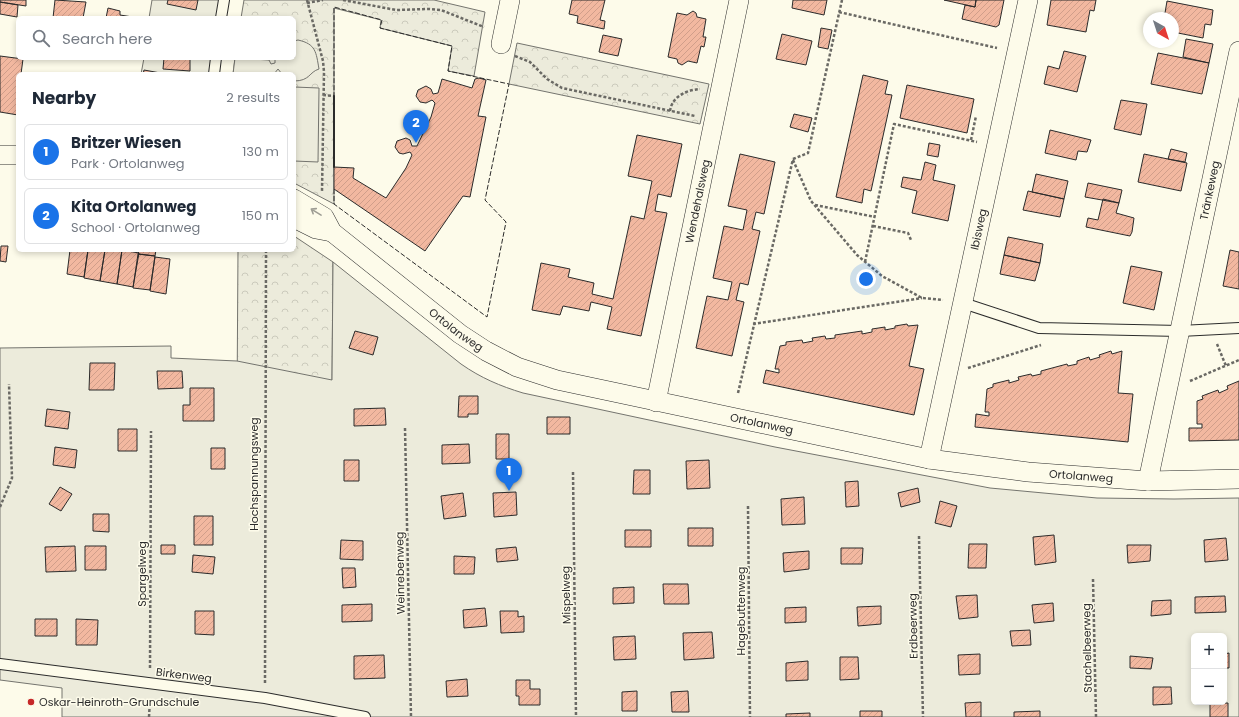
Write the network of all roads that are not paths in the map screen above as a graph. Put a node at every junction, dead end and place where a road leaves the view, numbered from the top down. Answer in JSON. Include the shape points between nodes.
{"nodes":[{"id":1,"x":224,"y":0,"type":"edge"},
{"id":2,"x":510,"y":0,"type":"edge"},
{"id":3,"x":740,"y":0,"type":"edge"},
{"id":4,"x":1028,"y":0,"type":"edge"},
{"id":5,"x":221,"y":16,"type":"edge"},
{"id":6,"x":501,"y":44,"type":"road end"},
{"id":7,"x":1239,"y":51,"type":"edge"},
{"id":8,"x":216,"y":60,"type":"edge"},
{"id":9,"x":214,"y":72,"type":"edge"},
{"id":10,"x":296,"y":200,"type":"edge"},
{"id":11,"x":296,"y":219,"type":"edge"},
{"id":12,"x":332,"y":232,"type":"junction"},
{"id":13,"x":963,"y":303,"type":"junction"},
{"id":14,"x":1239,"y":328,"type":"edge"},
{"id":15,"x":1180,"y":331,"type":"junction"},
{"id":16,"x":656,"y":402,"type":"junction"},
{"id":17,"x":929,"y":459,"type":"junction"},
{"id":18,"x":1239,"y":479,"type":"edge"},
{"id":19,"x":1148,"y":481,"type":"junction"},
{"id":20,"x":0,"y":664,"type":"edge"},
{"id":21,"x":365,"y":717,"type":"edge"}],
"edges":[{"from":1,"to":5,"type":"lane"},
{"from":2,"to":6,"type":"street"},
{"from":3,"to":16,"type":"street","name":"Wendehalsweg"},
{"from":4,"to":13,"type":"street","name":"Ibisweg"},
{"from":7,"to":15,"type":"street","name":"Tränkeweg"},
{"from":8,"to":9,"type":"lane"},
{"from":12,"to":10,"type":"street","name":"Ortolanweg","one_way":true,"via":[[324,217]]},
{"from":11,"to":12,"type":"street","name":"Ortolanweg","via":[[316,229]]},
{"from":12,"to":16,"type":"street","name":"Ortolanweg","via":[[460,334],[516,367],[557,380]]},
{"from":13,"to":15,"type":"lane","via":[[1039,328]]},
{"from":13,"to":17,"type":"street","name":"Ibisweg"},
{"from":14,"to":15,"type":"lane"},
{"from":15,"to":19,"type":"street","name":"Tränkeweg"},
{"from":16,"to":17,"type":"street","name":"Ortolanweg"},
{"from":17,"to":19,"type":"street","name":"Ortolanweg","via":[[1028,472]]},
{"from":18,"to":19,"type":"street","name":"Ortolanweg"},
{"from":20,"to":21,"type":"lane","name":"Birkenweg","via":[[265,698]]}]}
